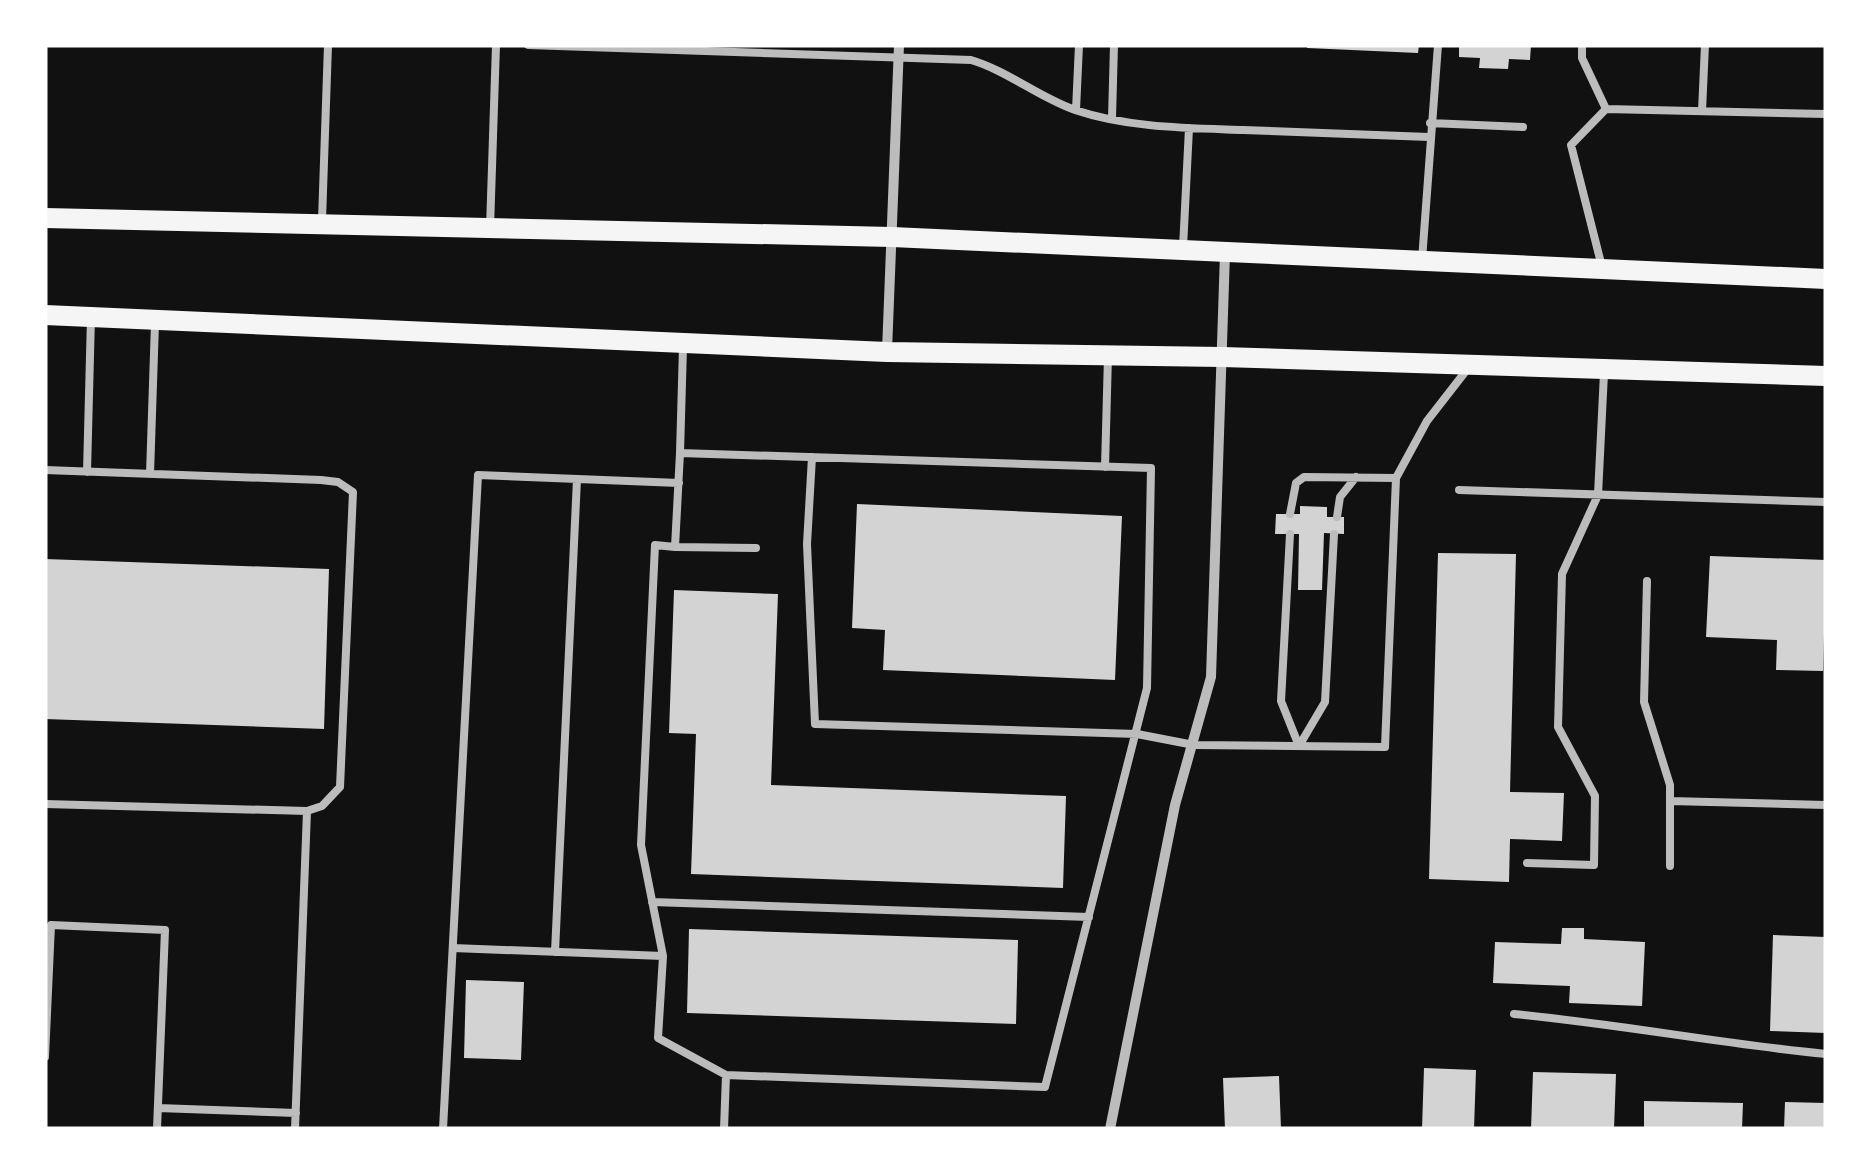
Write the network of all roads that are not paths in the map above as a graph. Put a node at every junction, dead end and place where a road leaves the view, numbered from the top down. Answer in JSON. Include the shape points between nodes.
{"nodes":[{"id":1,"x":328,"y":45,"type":"edge"},
{"id":2,"x":496,"y":45,"type":"edge"},
{"id":3,"x":528,"y":45,"type":"edge"},
{"id":4,"x":1079,"y":45,"type":"edge"},
{"id":5,"x":1114,"y":45,"type":"edge"},
{"id":6,"x":1438,"y":45,"type":"edge"},
{"id":7,"x":1582,"y":45,"type":"edge"},
{"id":8,"x":1704,"y":45,"type":"edge"},
{"id":9,"x":898,"y":51,"type":"edge"},
{"id":10,"x":1606,"y":109,"type":"junction"},
{"id":11,"x":1076,"y":110,"type":"junction"},
{"id":12,"x":1702,"y":111,"type":"junction"},
{"id":13,"x":1826,"y":114,"type":"edge"},
{"id":14,"x":1112,"y":118,"type":"junction"},
{"id":15,"x":1430,"y":123,"type":"junction"},
{"id":16,"x":1523,"y":127,"type":"dead end"},
{"id":17,"x":1189,"y":128,"type":"junction"},
{"id":18,"x":1429,"y":137,"type":"junction"},
{"id":19,"x":45,"y":218,"type":"edge"},
{"id":20,"x":322,"y":224,"type":"junction"},
{"id":21,"x":490,"y":228,"type":"junction"},
{"id":22,"x":892,"y":237,"type":"junction"},
{"id":23,"x":1183,"y":251,"type":"junction"},
{"id":24,"x":1225,"y":253,"type":"junction"},
{"id":25,"x":1422,"y":262,"type":"junction"},
{"id":26,"x":1603,"y":270,"type":"junction"},
{"id":27,"x":1826,"y":279,"type":"edge"},
{"id":28,"x":45,"y":315,"type":"edge"},
{"id":29,"x":91,"y":317,"type":"junction"},
{"id":30,"x":155,"y":320,"type":"junction"},
{"id":31,"x":683,"y":343,"type":"junction"},
{"id":32,"x":887,"y":352,"type":"junction"},
{"id":33,"x":1108,"y":355,"type":"junction"},
{"id":34,"x":1222,"y":357,"type":"junction"},
{"id":35,"x":1470,"y":365,"type":"junction"},
{"id":36,"x":1605,"y":369,"type":"junction"},
{"id":37,"x":1826,"y":376,"type":"edge"},
{"id":38,"x":680,"y":453,"type":"junction"},
{"id":39,"x":812,"y":457,"type":"junction"},
{"id":40,"x":1105,"y":467,"type":"junction"},
{"id":41,"x":45,"y":470,"type":"edge"},
{"id":42,"x":87,"y":472,"type":"junction"},
{"id":43,"x":150,"y":474,"type":"junction"},
{"id":44,"x":1356,"y":477,"type":"junction"},
{"id":45,"x":1396,"y":478,"type":"junction"},
{"id":46,"x":577,"y":479,"type":"junction"},
{"id":47,"x":678,"y":483,"type":"junction"},
{"id":48,"x":1458,"y":490,"type":"dead end"},
{"id":49,"x":1598,"y":494,"type":"junction"},
{"id":50,"x":1826,"y":502,"type":"edge"},
{"id":51,"x":1290,"y":514,"type":"dead end"},
{"id":52,"x":1337,"y":517,"type":"dead end"},
{"id":53,"x":1290,"y":534,"type":"dead end"},
{"id":54,"x":1334,"y":534,"type":"dead end"},
{"id":55,"x":676,"y":547,"type":"junction"},
{"id":56,"x":756,"y":548,"type":"dead end"},
{"id":57,"x":1648,"y":580,"type":"dead end"},
{"id":58,"x":1137,"y":734,"type":"junction"},
{"id":59,"x":1194,"y":745,"type":"junction"},
{"id":60,"x":1299,"y":746,"type":"junction"},
{"id":61,"x":1670,"y":801,"type":"junction"},
{"id":62,"x":45,"y":804,"type":"edge"},
{"id":63,"x":1826,"y":805,"type":"edge"},
{"id":64,"x":307,"y":811,"type":"junction"},
{"id":65,"x":1528,"y":863,"type":"dead end"},
{"id":66,"x":1670,"y":866,"type":"dead end"},
{"id":67,"x":652,"y":902,"type":"junction"},
{"id":68,"x":1089,"y":917,"type":"junction"},
{"id":69,"x":452,"y":948,"type":"junction"},
{"id":70,"x":555,"y":952,"type":"junction"},
{"id":71,"x":663,"y":956,"type":"junction"},
{"id":72,"x":1514,"y":1014,"type":"dead end"},
{"id":73,"x":1826,"y":1054,"type":"edge"},
{"id":74,"x":45,"y":1057,"type":"edge"},
{"id":75,"x":726,"y":1076,"type":"junction"},
{"id":76,"x":158,"y":1108,"type":"junction"},
{"id":77,"x":296,"y":1113,"type":"junction"},
{"id":78,"x":157,"y":1129,"type":"edge"},
{"id":79,"x":296,"y":1129,"type":"edge"},
{"id":80,"x":443,"y":1129,"type":"edge"},
{"id":81,"x":724,"y":1129,"type":"edge"},
{"id":82,"x":1110,"y":1129,"type":"edge"}],
"edges":[{"from":1,"to":20,"type":"lane"},
{"from":2,"to":21,"type":"lane"},
{"from":3,"to":9,"type":"lane"},
{"from":4,"to":11,"type":"lane"},
{"from":5,"to":14,"type":"lane"},
{"from":6,"to":15,"type":"lane"},
{"from":7,"to":10,"type":"lane"},
{"from":8,"to":12,"type":"lane"},
{"from":9,"to":11,"type":"lane","via":[[990,66]]},
{"from":9,"to":22,"type":"street"},
{"from":10,"to":12,"type":"lane"},
{"from":10,"to":26,"type":"lane","via":[[1571,145]]},
{"from":11,"to":14,"type":"lane"},
{"from":12,"to":13,"type":"lane"},
{"from":14,"to":17,"type":"lane"},
{"from":15,"to":16,"type":"lane"},
{"from":15,"to":18,"type":"lane"},
{"from":17,"to":18,"type":"lane"},
{"from":17,"to":23,"type":"lane"},
{"from":18,"to":25,"type":"lane"},
{"from":19,"to":20,"type":"main road"},
{"from":20,"to":21,"type":"main road"},
{"from":21,"to":22,"type":"main road"},
{"from":22,"to":23,"type":"main road"},
{"from":22,"to":32,"type":"street"},
{"from":23,"to":24,"type":"main road"},
{"from":24,"to":25,"type":"main road"},
{"from":24,"to":34,"type":"street"},
{"from":25,"to":26,"type":"main road"},
{"from":26,"to":27,"type":"main road"},
{"from":28,"to":29,"type":"main road"},
{"from":29,"to":30,"type":"main road"},
{"from":29,"to":42,"type":"lane"},
{"from":30,"to":31,"type":"main road"},
{"from":30,"to":43,"type":"lane"},
{"from":31,"to":32,"type":"main road"},
{"from":31,"to":38,"type":"lane"},
{"from":32,"to":33,"type":"main road"},
{"from":33,"to":34,"type":"main road"},
{"from":33,"to":40,"type":"lane"},
{"from":34,"to":35,"type":"main road"},
{"from":34,"to":59,"type":"street","via":[[1211,676]]},
{"from":35,"to":36,"type":"main road"},
{"from":35,"to":45,"type":"lane","via":[[1427,421]]},
{"from":36,"to":37,"type":"main road"},
{"from":36,"to":49,"type":"lane"},
{"from":38,"to":39,"type":"lane"},
{"from":38,"to":47,"type":"lane"},
{"from":39,"to":40,"type":"lane"},
{"from":39,"to":58,"type":"lane","via":[[815,724]]},
{"from":40,"to":58,"type":"lane","via":[[1151,468],[1146,688]]},
{"from":41,"to":42,"type":"lane"},
{"from":42,"to":43,"type":"lane"},
{"from":43,"to":64,"type":"lane","via":[[321,480],[353,492],[340,787]]},
{"from":44,"to":45,"type":"lane"},
{"from":44,"to":51,"type":"lane","via":[[1304,476],[1296,483]]},
{"from":44,"to":52,"type":"lane","via":[[1340,498]]},
{"from":45,"to":60,"type":"lane","via":[[1385,747]]},
{"from":46,"to":47,"type":"lane"},
{"from":46,"to":69,"type":"lane","via":[[478,475]]},
{"from":46,"to":70,"type":"lane"},
{"from":47,"to":55,"type":"lane"},
{"from":48,"to":49,"type":"lane"},
{"from":49,"to":50,"type":"lane"},
{"from":49,"to":65,"type":"lane","via":[[1562,574],[1558,727],[1595,796],[1594,865]]},
{"from":53,"to":60,"type":"lane","via":[[1281,701]]},
{"from":54,"to":60,"type":"lane","via":[[1325,702]]},
{"from":55,"to":56,"type":"lane"},
{"from":55,"to":67,"type":"lane","via":[[655,545],[642,844]]},
{"from":57,"to":61,"type":"lane","via":[[1644,702]]},
{"from":58,"to":59,"type":"lane"},
{"from":58,"to":68,"type":"lane"},
{"from":59,"to":60,"type":"lane"},
{"from":59,"to":82,"type":"street","via":[[1175,805]]},
{"from":61,"to":63,"type":"lane"},
{"from":61,"to":66,"type":"lane"},
{"from":62,"to":64,"type":"lane"},
{"from":64,"to":77,"type":"lane"},
{"from":67,"to":68,"type":"lane"},
{"from":67,"to":71,"type":"lane"},
{"from":68,"to":75,"type":"lane","via":[[1045,1086]]},
{"from":69,"to":70,"type":"lane"},
{"from":69,"to":80,"type":"lane"},
{"from":70,"to":71,"type":"lane"},
{"from":71,"to":75,"type":"lane","via":[[658,1038]]},
{"from":72,"to":73,"type":"lane"},
{"from":74,"to":76,"type":"lane","via":[[51,925],[165,930]]},
{"from":75,"to":81,"type":"lane"},
{"from":76,"to":77,"type":"lane"},
{"from":76,"to":78,"type":"lane"},
{"from":77,"to":79,"type":"lane"}]}
